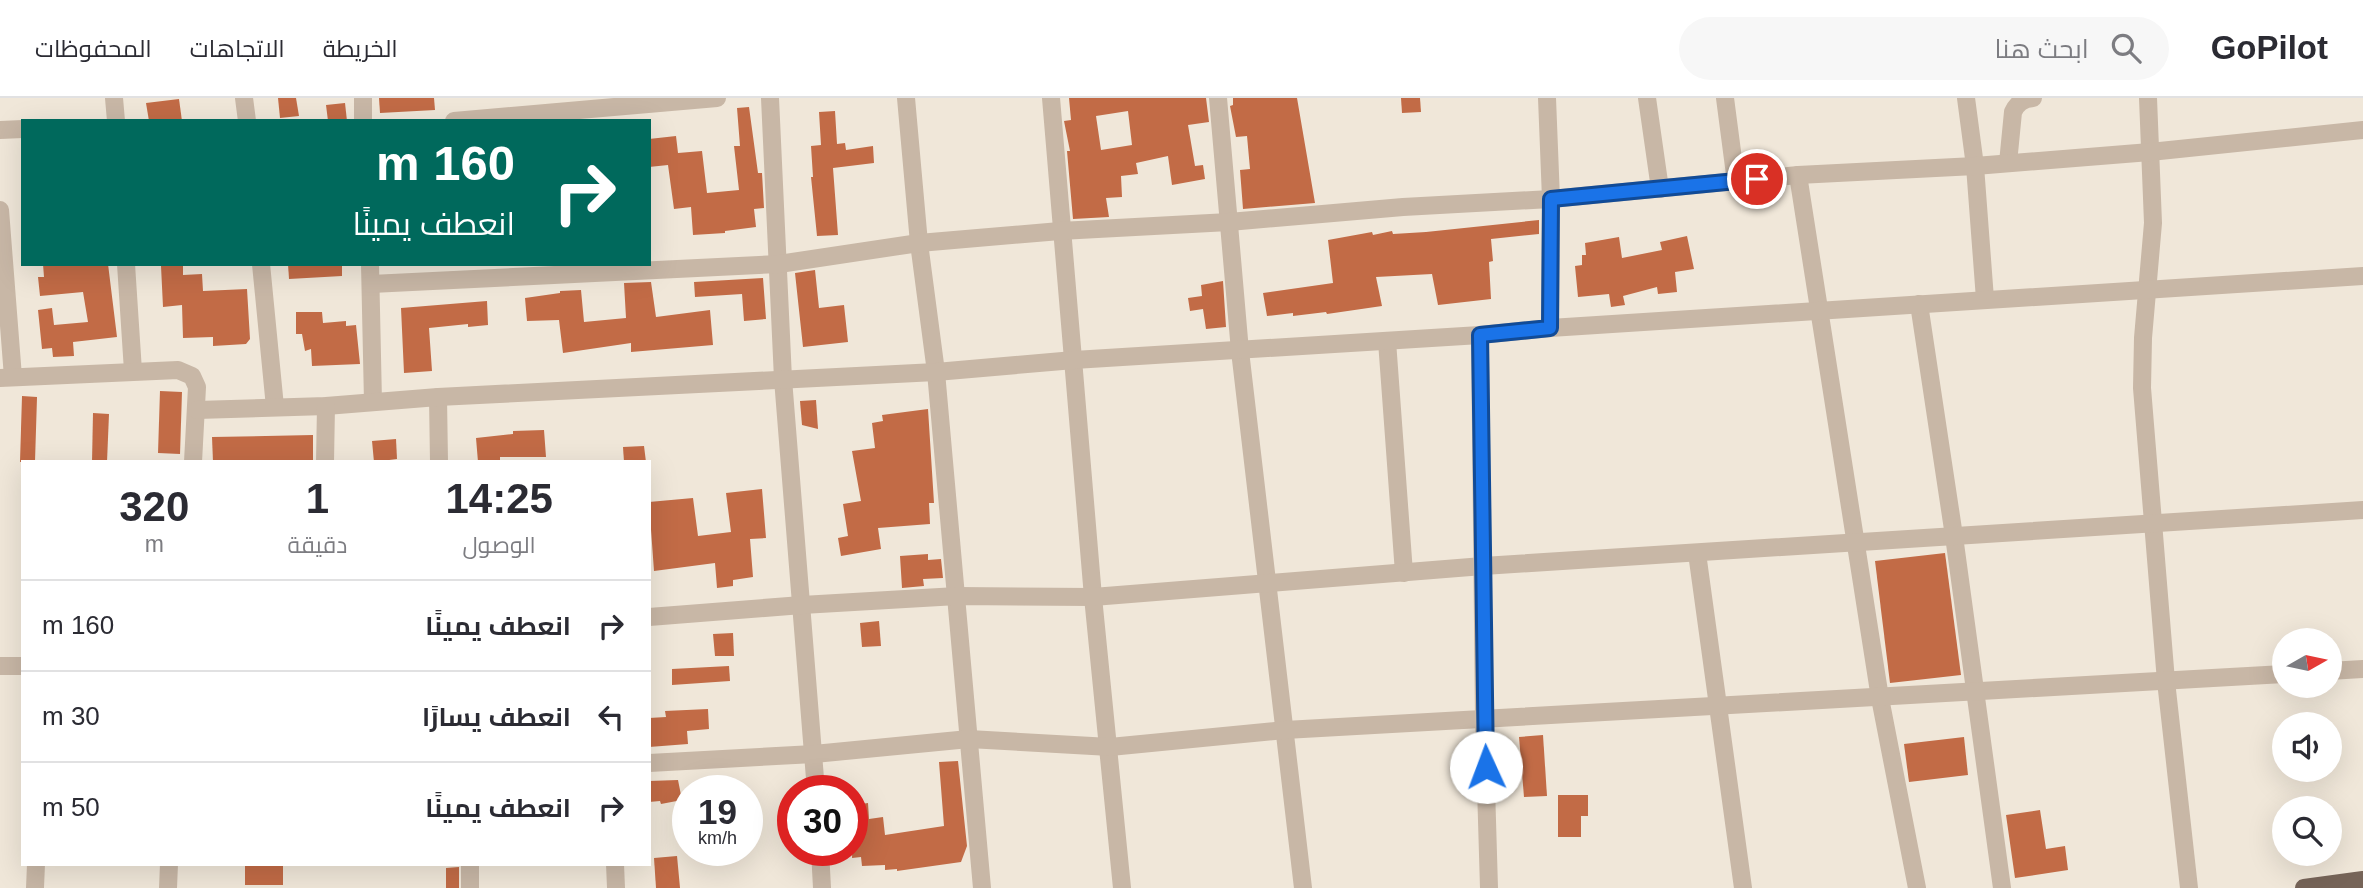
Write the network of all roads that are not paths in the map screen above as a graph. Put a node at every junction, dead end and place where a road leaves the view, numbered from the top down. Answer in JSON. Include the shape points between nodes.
{"nodes":[{"id":1,"x":114,"y":98,"type":"edge"},
{"id":2,"x":244,"y":98,"type":"edge"},
{"id":3,"x":363,"y":98,"type":"edge"},
{"id":4,"x":717,"y":98,"type":"edge"},
{"id":5,"x":770,"y":98,"type":"edge"},
{"id":6,"x":906,"y":98,"type":"edge"},
{"id":7,"x":1051,"y":98,"type":"edge"},
{"id":8,"x":1218,"y":98,"type":"edge"},
{"id":9,"x":1547,"y":98,"type":"edge"},
{"id":10,"x":1647,"y":98,"type":"edge"},
{"id":11,"x":1725,"y":98,"type":"edge"},
{"id":12,"x":1966,"y":98,"type":"edge"},
{"id":13,"x":2033,"y":98,"type":"edge"},
{"id":14,"x":2148,"y":98,"type":"edge"},
{"id":15,"x":563,"y":105,"type":"edge"},
{"id":16,"x":116,"y":119,"type":"edge"},
{"id":17,"x":247,"y":119,"type":"edge"},
{"id":18,"x":363,"y":119,"type":"edge"},
{"id":19,"x":468,"y":119,"type":"edge"},
{"id":20,"x":21,"y":129,"type":"edge"},
{"id":21,"x":0,"y":130,"type":"edge"},
{"id":22,"x":2363,"y":130,"type":"edge"},
{"id":23,"x":2150,"y":152,"type":"junction"},
{"id":24,"x":2008,"y":163,"type":"junction"},
{"id":25,"x":1975,"y":166,"type":"junction"},
{"id":26,"x":1798,"y":175,"type":"junction"},
{"id":27,"x":1736,"y":181,"type":"junction"},
{"id":28,"x":1660,"y":189,"type":"junction"},
{"id":29,"x":1551,"y":199,"type":"junction"},
{"id":30,"x":0,"y":209,"type":"edge"},
{"id":31,"x":1230,"y":222,"type":"junction"},
{"id":32,"x":1060,"y":231,"type":"junction"},
{"id":33,"x":919,"y":243,"type":"junction"},
{"id":34,"x":779,"y":264,"type":"junction"},
{"id":35,"x":126,"y":266,"type":"edge"},
{"id":36,"x":261,"y":266,"type":"edge"},
{"id":37,"x":370,"y":266,"type":"edge"},
{"id":38,"x":2363,"y":276,"type":"edge"},
{"id":39,"x":371,"y":284,"type":"junction"},
{"id":40,"x":2147,"y":289,"type":"junction"},
{"id":41,"x":1985,"y":299,"type":"junction"},
{"id":42,"x":1919,"y":304,"type":"junction"},
{"id":43,"x":1818,"y":310,"type":"junction"},
{"id":44,"x":1550,"y":328,"type":"junction"},
{"id":45,"x":1480,"y":335,"type":"junction"},
{"id":46,"x":1387,"y":341,"type":"junction"},
{"id":47,"x":1240,"y":351,"type":"junction"},
{"id":48,"x":1074,"y":360,"type":"junction"},
{"id":49,"x":133,"y":371,"type":"junction"},
{"id":50,"x":936,"y":372,"type":"junction"},
{"id":51,"x":7,"y":378,"type":"edge"},
{"id":52,"x":783,"y":380,"type":"junction"},
{"id":53,"x":438,"y":397,"type":"junction"},
{"id":54,"x":373,"y":402,"type":"junction"},
{"id":55,"x":326,"y":406,"type":"junction"},
{"id":56,"x":275,"y":407,"type":"junction"},
{"id":57,"x":197,"y":410,"type":"junction"},
{"id":58,"x":193,"y":460,"type":"edge"},
{"id":59,"x":325,"y":460,"type":"edge"},
{"id":60,"x":439,"y":460,"type":"edge"},
{"id":61,"x":2363,"y":510,"type":"edge"},
{"id":62,"x":2153,"y":523,"type":"junction"},
{"id":63,"x":1954,"y":536,"type":"junction"},
{"id":64,"x":1857,"y":543,"type":"junction"},
{"id":65,"x":1697,"y":553,"type":"junction"},
{"id":66,"x":1483,"y":566,"type":"junction"},
{"id":67,"x":1404,"y":573,"type":"junction"},
{"id":68,"x":1266,"y":583,"type":"junction"},
{"id":69,"x":957,"y":596,"type":"junction"},
{"id":70,"x":1093,"y":597,"type":"junction"},
{"id":71,"x":802,"y":605,"type":"junction"},
{"id":72,"x":651,"y":617,"type":"edge"},
{"id":73,"x":0,"y":666,"type":"edge"},
{"id":74,"x":21,"y":666,"type":"edge"},
{"id":75,"x":2363,"y":669,"type":"edge"},
{"id":76,"x":2342,"y":670,"type":"edge"},
{"id":77,"x":2272,"y":675,"type":"edge"},
{"id":78,"x":2166,"y":681,"type":"junction"},
{"id":79,"x":1975,"y":690,"type":"junction"},
{"id":80,"x":1880,"y":698,"type":"junction"},
{"id":81,"x":1719,"y":706,"type":"junction"},
{"id":82,"x":1484,"y":719,"type":"junction"},
{"id":83,"x":1285,"y":730,"type":"junction"},
{"id":84,"x":969,"y":739,"type":"junction"},
{"id":85,"x":1110,"y":747,"type":"junction"},
{"id":86,"x":814,"y":754,"type":"junction"},
{"id":87,"x":651,"y":763,"type":"edge"},
{"id":88,"x":815,"y":775,"type":"edge"},
{"id":89,"x":36,"y":866,"type":"edge"},
{"id":90,"x":169,"y":866,"type":"edge"},
{"id":91,"x":470,"y":866,"type":"edge"},
{"id":92,"x":615,"y":866,"type":"edge"},
{"id":93,"x":821,"y":866,"type":"edge"},
{"id":94,"x":2363,"y":880,"type":"edge"},
{"id":95,"x":34,"y":888,"type":"edge"},
{"id":96,"x":168,"y":888,"type":"edge"},
{"id":97,"x":470,"y":888,"type":"edge"},
{"id":98,"x":617,"y":888,"type":"edge"},
{"id":99,"x":822,"y":888,"type":"edge"},
{"id":100,"x":982,"y":888,"type":"edge"},
{"id":101,"x":1122,"y":888,"type":"edge"},
{"id":102,"x":1303,"y":888,"type":"edge"},
{"id":103,"x":1489,"y":888,"type":"edge"},
{"id":104,"x":1743,"y":888,"type":"edge"},
{"id":105,"x":1917,"y":888,"type":"edge"},
{"id":106,"x":2002,"y":888,"type":"edge"},
{"id":107,"x":2189,"y":888,"type":"edge"},
{"id":108,"x":2304,"y":888,"type":"edge"}],
"edges":[{"from":1,"to":16,"type":"street"},
{"from":2,"to":17,"type":"street"},
{"from":3,"to":18,"type":"street"},
{"from":4,"to":15,"type":"street"},
{"from":5,"to":34,"type":"street"},
{"from":6,"to":33,"type":"street"},
{"from":7,"to":32,"type":"street"},
{"from":8,"to":31,"type":"street"},
{"from":9,"to":29,"type":"street"},
{"from":10,"to":28,"type":"street"},
{"from":11,"to":27,"type":"street"},
{"from":12,"to":25,"type":"street"},
{"from":13,"to":24,"type":"street","via":[[2013,112]]},
{"from":14,"to":23,"type":"street"},
{"from":15,"to":19,"type":"street"},
{"from":20,"to":21,"type":"street"},
{"from":22,"to":23,"type":"street"},
{"from":23,"to":24,"type":"street"},
{"from":23,"to":40,"type":"street","via":[[2153,223]]},
{"from":24,"to":25,"type":"street"},
{"from":25,"to":26,"type":"street"},
{"from":25,"to":41,"type":"street"},
{"from":26,"to":27,"type":"street"},
{"from":26,"to":43,"type":"street"},
{"from":27,"to":28,"type":"street"},
{"from":28,"to":29,"type":"street"},
{"from":29,"to":31,"type":"street"},
{"from":29,"to":44,"type":"street"},
{"from":30,"to":51,"type":"street"},
{"from":31,"to":32,"type":"street"},
{"from":31,"to":47,"type":"street"},
{"from":32,"to":33,"type":"street"},
{"from":32,"to":48,"type":"street"},
{"from":33,"to":34,"type":"street"},
{"from":33,"to":50,"type":"street"},
{"from":34,"to":39,"type":"street"},
{"from":34,"to":52,"type":"street"},
{"from":35,"to":49,"type":"street"},
{"from":36,"to":56,"type":"street"},
{"from":37,"to":39,"type":"street"},
{"from":38,"to":40,"type":"street"},
{"from":39,"to":54,"type":"street"},
{"from":40,"to":41,"type":"street"},
{"from":40,"to":62,"type":"street","via":[[2143,388]]},
{"from":41,"to":42,"type":"street"},
{"from":42,"to":43,"type":"street"},
{"from":42,"to":63,"type":"street"},
{"from":43,"to":44,"type":"street"},
{"from":43,"to":64,"type":"street"},
{"from":44,"to":45,"type":"street"},
{"from":45,"to":46,"type":"street"},
{"from":45,"to":66,"type":"street"},
{"from":46,"to":47,"type":"street"},
{"from":46,"to":67,"type":"street"},
{"from":47,"to":48,"type":"street"},
{"from":47,"to":68,"type":"street"},
{"from":48,"to":50,"type":"street"},
{"from":48,"to":70,"type":"street"},
{"from":49,"to":51,"type":"street"},
{"from":49,"to":57,"type":"street","via":[[178,370],[192,376]]},
{"from":50,"to":52,"type":"street"},
{"from":50,"to":69,"type":"street"},
{"from":52,"to":53,"type":"street"},
{"from":52,"to":71,"type":"street"},
{"from":53,"to":54,"type":"street"},
{"from":53,"to":60,"type":"street"},
{"from":54,"to":55,"type":"street"},
{"from":55,"to":56,"type":"street"},
{"from":55,"to":59,"type":"street"},
{"from":56,"to":57,"type":"street"},
{"from":57,"to":58,"type":"street"},
{"from":61,"to":62,"type":"street"},
{"from":62,"to":63,"type":"street"},
{"from":62,"to":78,"type":"street"},
{"from":63,"to":64,"type":"street"},
{"from":63,"to":79,"type":"street"},
{"from":64,"to":65,"type":"street"},
{"from":64,"to":80,"type":"street"},
{"from":65,"to":66,"type":"street"},
{"from":65,"to":81,"type":"street"},
{"from":66,"to":67,"type":"street"},
{"from":66,"to":82,"type":"street"},
{"from":67,"to":68,"type":"street"},
{"from":68,"to":70,"type":"street"},
{"from":68,"to":83,"type":"street"},
{"from":69,"to":70,"type":"street"},
{"from":69,"to":71,"type":"street"},
{"from":69,"to":84,"type":"street"},
{"from":70,"to":85,"type":"street"},
{"from":71,"to":72,"type":"street"},
{"from":71,"to":86,"type":"street"},
{"from":73,"to":74,"type":"street"},
{"from":75,"to":76,"type":"street"},
{"from":77,"to":78,"type":"street"},
{"from":78,"to":79,"type":"street"},
{"from":78,"to":107,"type":"street"},
{"from":79,"to":80,"type":"street"},
{"from":79,"to":106,"type":"street"},
{"from":80,"to":81,"type":"street"},
{"from":80,"to":105,"type":"street"},
{"from":81,"to":82,"type":"street"},
{"from":81,"to":104,"type":"street"},
{"from":82,"to":83,"type":"street"},
{"from":82,"to":103,"type":"street"},
{"from":83,"to":85,"type":"street"},
{"from":83,"to":102,"type":"street"},
{"from":84,"to":85,"type":"street"},
{"from":84,"to":86,"type":"street"},
{"from":84,"to":100,"type":"street"},
{"from":85,"to":101,"type":"street"},
{"from":86,"to":87,"type":"street"},
{"from":86,"to":88,"type":"street"},
{"from":89,"to":95,"type":"street"},
{"from":90,"to":96,"type":"street"},
{"from":91,"to":97,"type":"street"},
{"from":92,"to":98,"type":"street"},
{"from":93,"to":99,"type":"street"},
{"from":94,"to":108,"type":"main road"}]}
